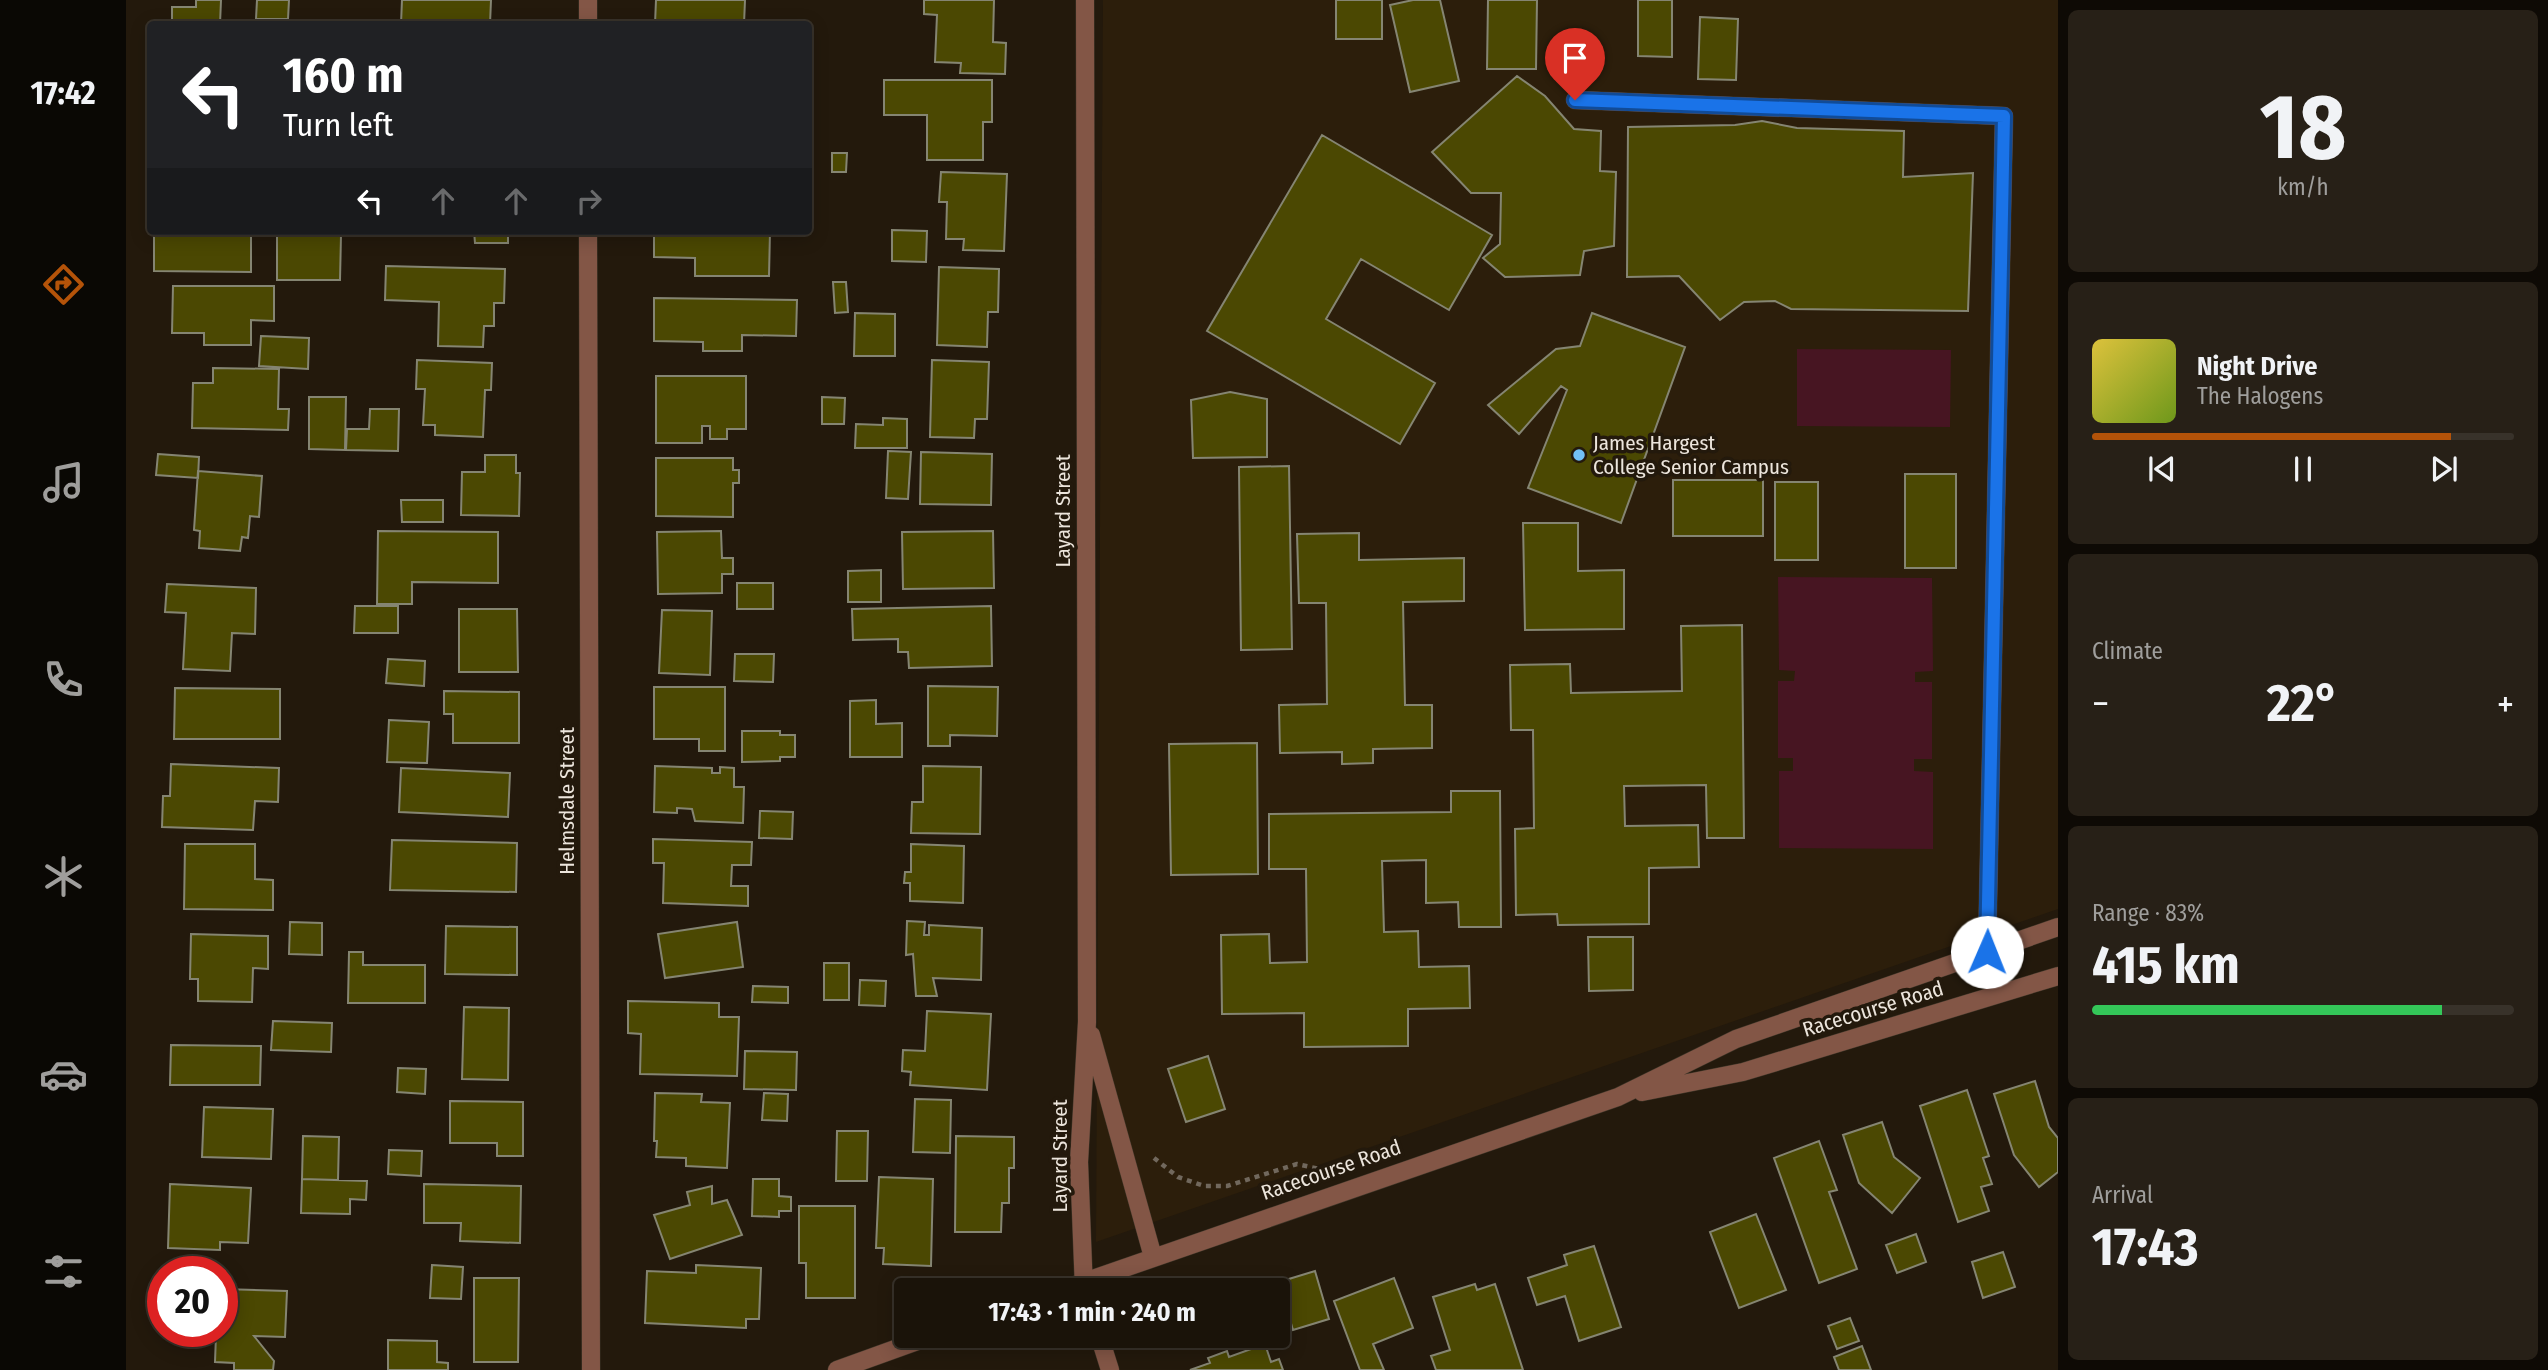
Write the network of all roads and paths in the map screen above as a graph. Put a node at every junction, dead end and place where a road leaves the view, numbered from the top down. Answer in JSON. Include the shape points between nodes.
{"nodes":[{"id":1,"x":588,"y":0,"type":"edge"},
{"id":2,"x":1085,"y":0,"type":"edge"},
{"id":3,"x":588,"y":21,"type":"edge"},
{"id":4,"x":1575,"y":100,"type":"dead end"},
{"id":5,"x":588,"y":235,"type":"edge"},
{"id":6,"x":2058,"y":927,"type":"edge"},
{"id":7,"x":1987,"y":952,"type":"junction"},
{"id":8,"x":2058,"y":976,"type":"edge"},
{"id":9,"x":1087,"y":1022,"type":"junction"},
{"id":10,"x":1618,"y":1097,"type":"junction"},
{"id":11,"x":1150,"y":1152,"type":"dead end"},
{"id":12,"x":1369,"y":1181,"type":"junction"},
{"id":13,"x":1153,"y":1257,"type":"junction"},
{"id":14,"x":1083,"y":1278,"type":"edge"},
{"id":15,"x":1102,"y":1278,"type":"edge"},
{"id":16,"x":898,"y":1348,"type":"edge"},
{"id":17,"x":1103,"y":1348,"type":"edge"},
{"id":18,"x":591,"y":1370,"type":"edge"},
{"id":19,"x":837,"y":1370,"type":"edge"},
{"id":20,"x":1110,"y":1370,"type":"edge"}],
"edges":[{"from":1,"to":3,"type":"street"},
{"from":2,"to":9,"type":"street","name":"Layard Street"},
{"from":4,"to":7,"type":"street","via":[[2004,116]]},
{"from":5,"to":18,"type":"street","name":"Helmsdale Street"},
{"from":6,"to":7,"type":"street","name":"Racecourse Road"},
{"from":7,"to":10,"type":"street","name":"Racecourse Road","via":[[1737,1039]]},
{"from":8,"to":10,"type":"street","name":"Racecourse Road","via":[[1743,1072]]},
{"from":9,"to":13,"type":"street","name":"Layard Street"},
{"from":9,"to":14,"type":"street","name":"Layard Street","via":[[1079,1162]]},
{"from":10,"to":12,"type":"street","name":"Racecourse Road"},
{"from":11,"to":12,"type":"path","via":[[1167,1170],[1204,1186],[1227,1186],[1297,1164]]},
{"from":12,"to":13,"type":"street","name":"Racecourse Road"},
{"from":13,"to":15,"type":"street","name":"Racecourse Road"},
{"from":16,"to":19,"type":"street"},
{"from":17,"to":20,"type":"street"}]}
